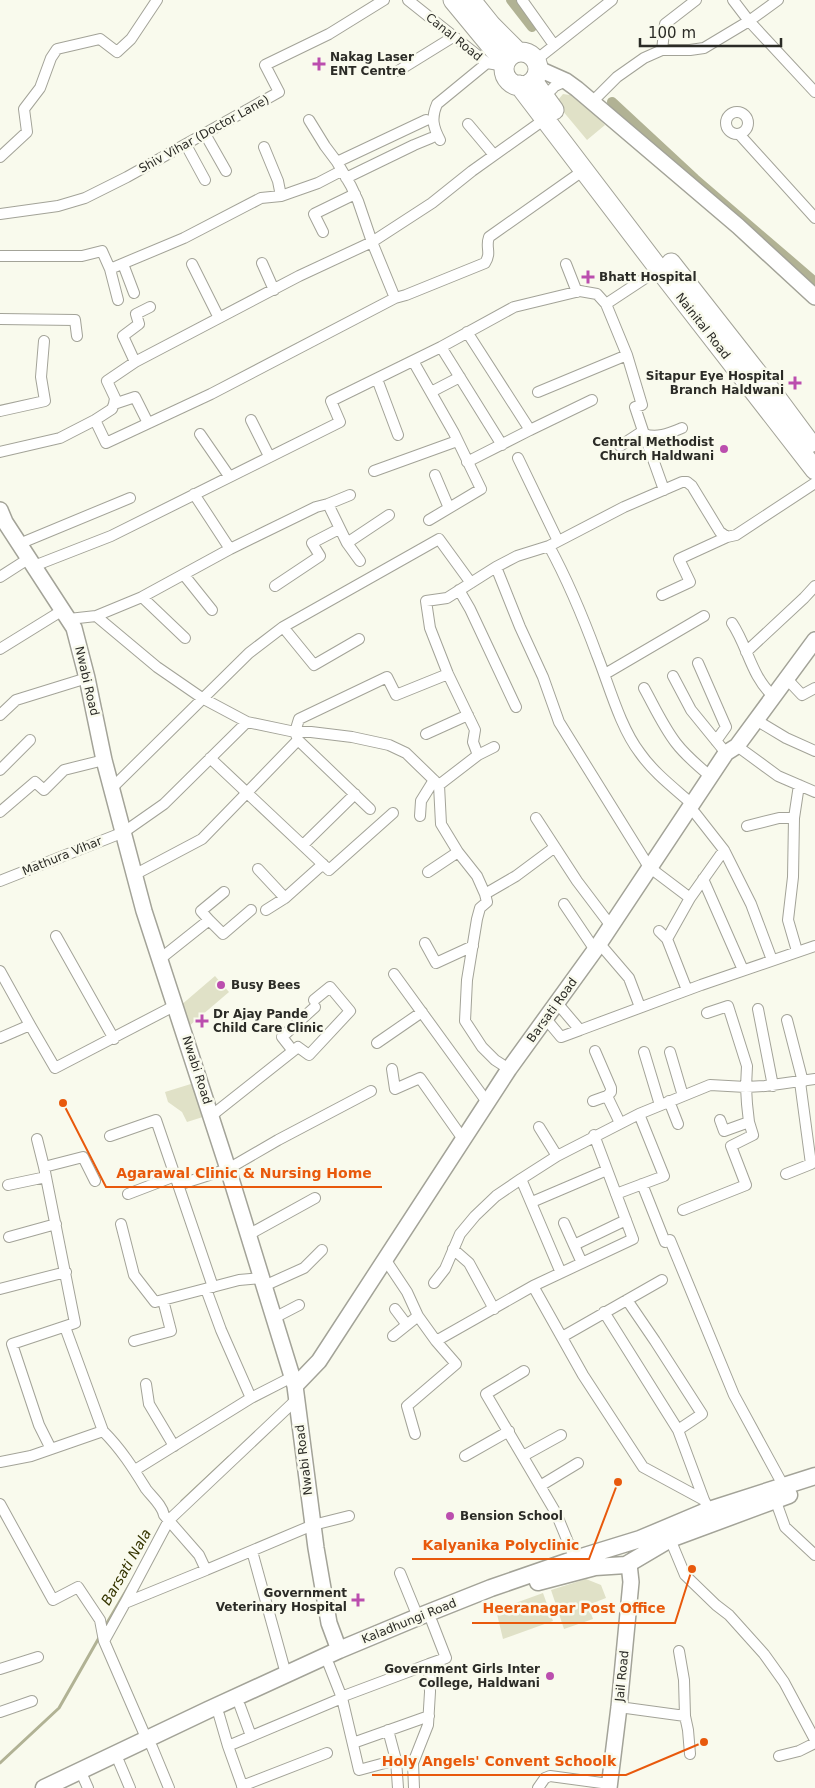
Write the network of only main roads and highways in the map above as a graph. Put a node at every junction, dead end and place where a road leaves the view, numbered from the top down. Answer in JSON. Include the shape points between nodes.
{"nodes":[{"id":1,"x":453,"y":0,"type":"edge"},
{"id":2,"x":471,"y":0,"type":"edge"},
{"id":3,"x":504,"y":61,"type":"junction"},
{"id":4,"x":532,"y":74,"type":"junction"},
{"id":5,"x":677,"y":282,"type":"junction"},
{"id":6,"x":815,"y":450,"type":"edge"},
{"id":7,"x":815,"y":470,"type":"edge"},
{"id":8,"x":815,"y":1476,"type":"edge"},
{"id":9,"x":815,"y":1486,"type":"edge"},
{"id":10,"x":779,"y":1492,"type":"junction"},
{"id":11,"x":709,"y":1511,"type":"junction"},
{"id":12,"x":642,"y":1546,"type":"junction"},
{"id":13,"x":610,"y":1548,"type":"junction"},
{"id":14,"x":622,"y":1565,"type":"junction"},
{"id":15,"x":425,"y":1619,"type":"junction"},
{"id":16,"x":337,"y":1658,"type":"junction"},
{"id":17,"x":149,"y":1743,"type":"junction"},
{"id":18,"x":84,"y":1780,"type":"edge"},
{"id":19,"x":44,"y":1788,"type":"edge"},
{"id":20,"x":65,"y":1788,"type":"edge"}],
"edges":[{"from":1,"to":3,"type":"highway"},
{"from":2,"to":3,"type":"highway","via":[[491,25]]},
{"from":3,"to":4,"type":"highway","via":[[528,53]]},
{"from":3,"to":4,"type":"highway","via":[[504,71],[512,83]]},
{"from":4,"to":5,"type":"highway","name":"Nainital Road","via":[[544,97]]},
{"from":4,"to":5,"type":"highway","name":"Nainital Road","via":[[545,119],[659,269]]},
{"from":5,"to":6,"type":"highway","name":"Nainital Road","via":[[773,392]]},
{"from":5,"to":7,"type":"highway","name":"Nainital Road"},
{"from":8,"to":10,"type":"main road","name":"Kaladhungi Road"},
{"from":9,"to":10,"type":"main road","name":"Kaladhungi Road"},
{"from":10,"to":11,"type":"main road","name":"Kaladhungi Road"},
{"from":11,"to":12,"type":"main road","name":"Kaladhungi Road"},
{"from":11,"to":12,"type":"main road","name":"Kaladhungi Road","via":[[670,1539]]},
{"from":12,"to":13,"type":"main road","name":"Kaladhungi Road"},
{"from":12,"to":14,"type":"main road","name":"Kaladhungi Road"},
{"from":13,"to":14,"type":"main road","via":[[610,1557]]},
{"from":13,"to":15,"type":"main road","name":"Kaladhungi Road","via":[[491,1588]]},
{"from":14,"to":15,"type":"main road","name":"Kaladhungi Road","via":[[595,1567],[543,1581]]},
{"from":15,"to":16,"type":"main road","name":"Kaladhungi Road"},
{"from":16,"to":17,"type":"main road","name":"Kaladhungi Road","via":[[240,1706]]},
{"from":16,"to":17,"type":"main road","name":"Kaladhungi Road","via":[[286,1674]]},
{"from":17,"to":18,"type":"main road","name":"Kaladhungi Road"},
{"from":17,"to":18,"type":"main road","name":"Kaladhungi Road"},
{"from":18,"to":19,"type":"main road","name":"Kaladhungi Road"},
{"from":18,"to":20,"type":"main road","name":"Kaladhungi Road"}]}
